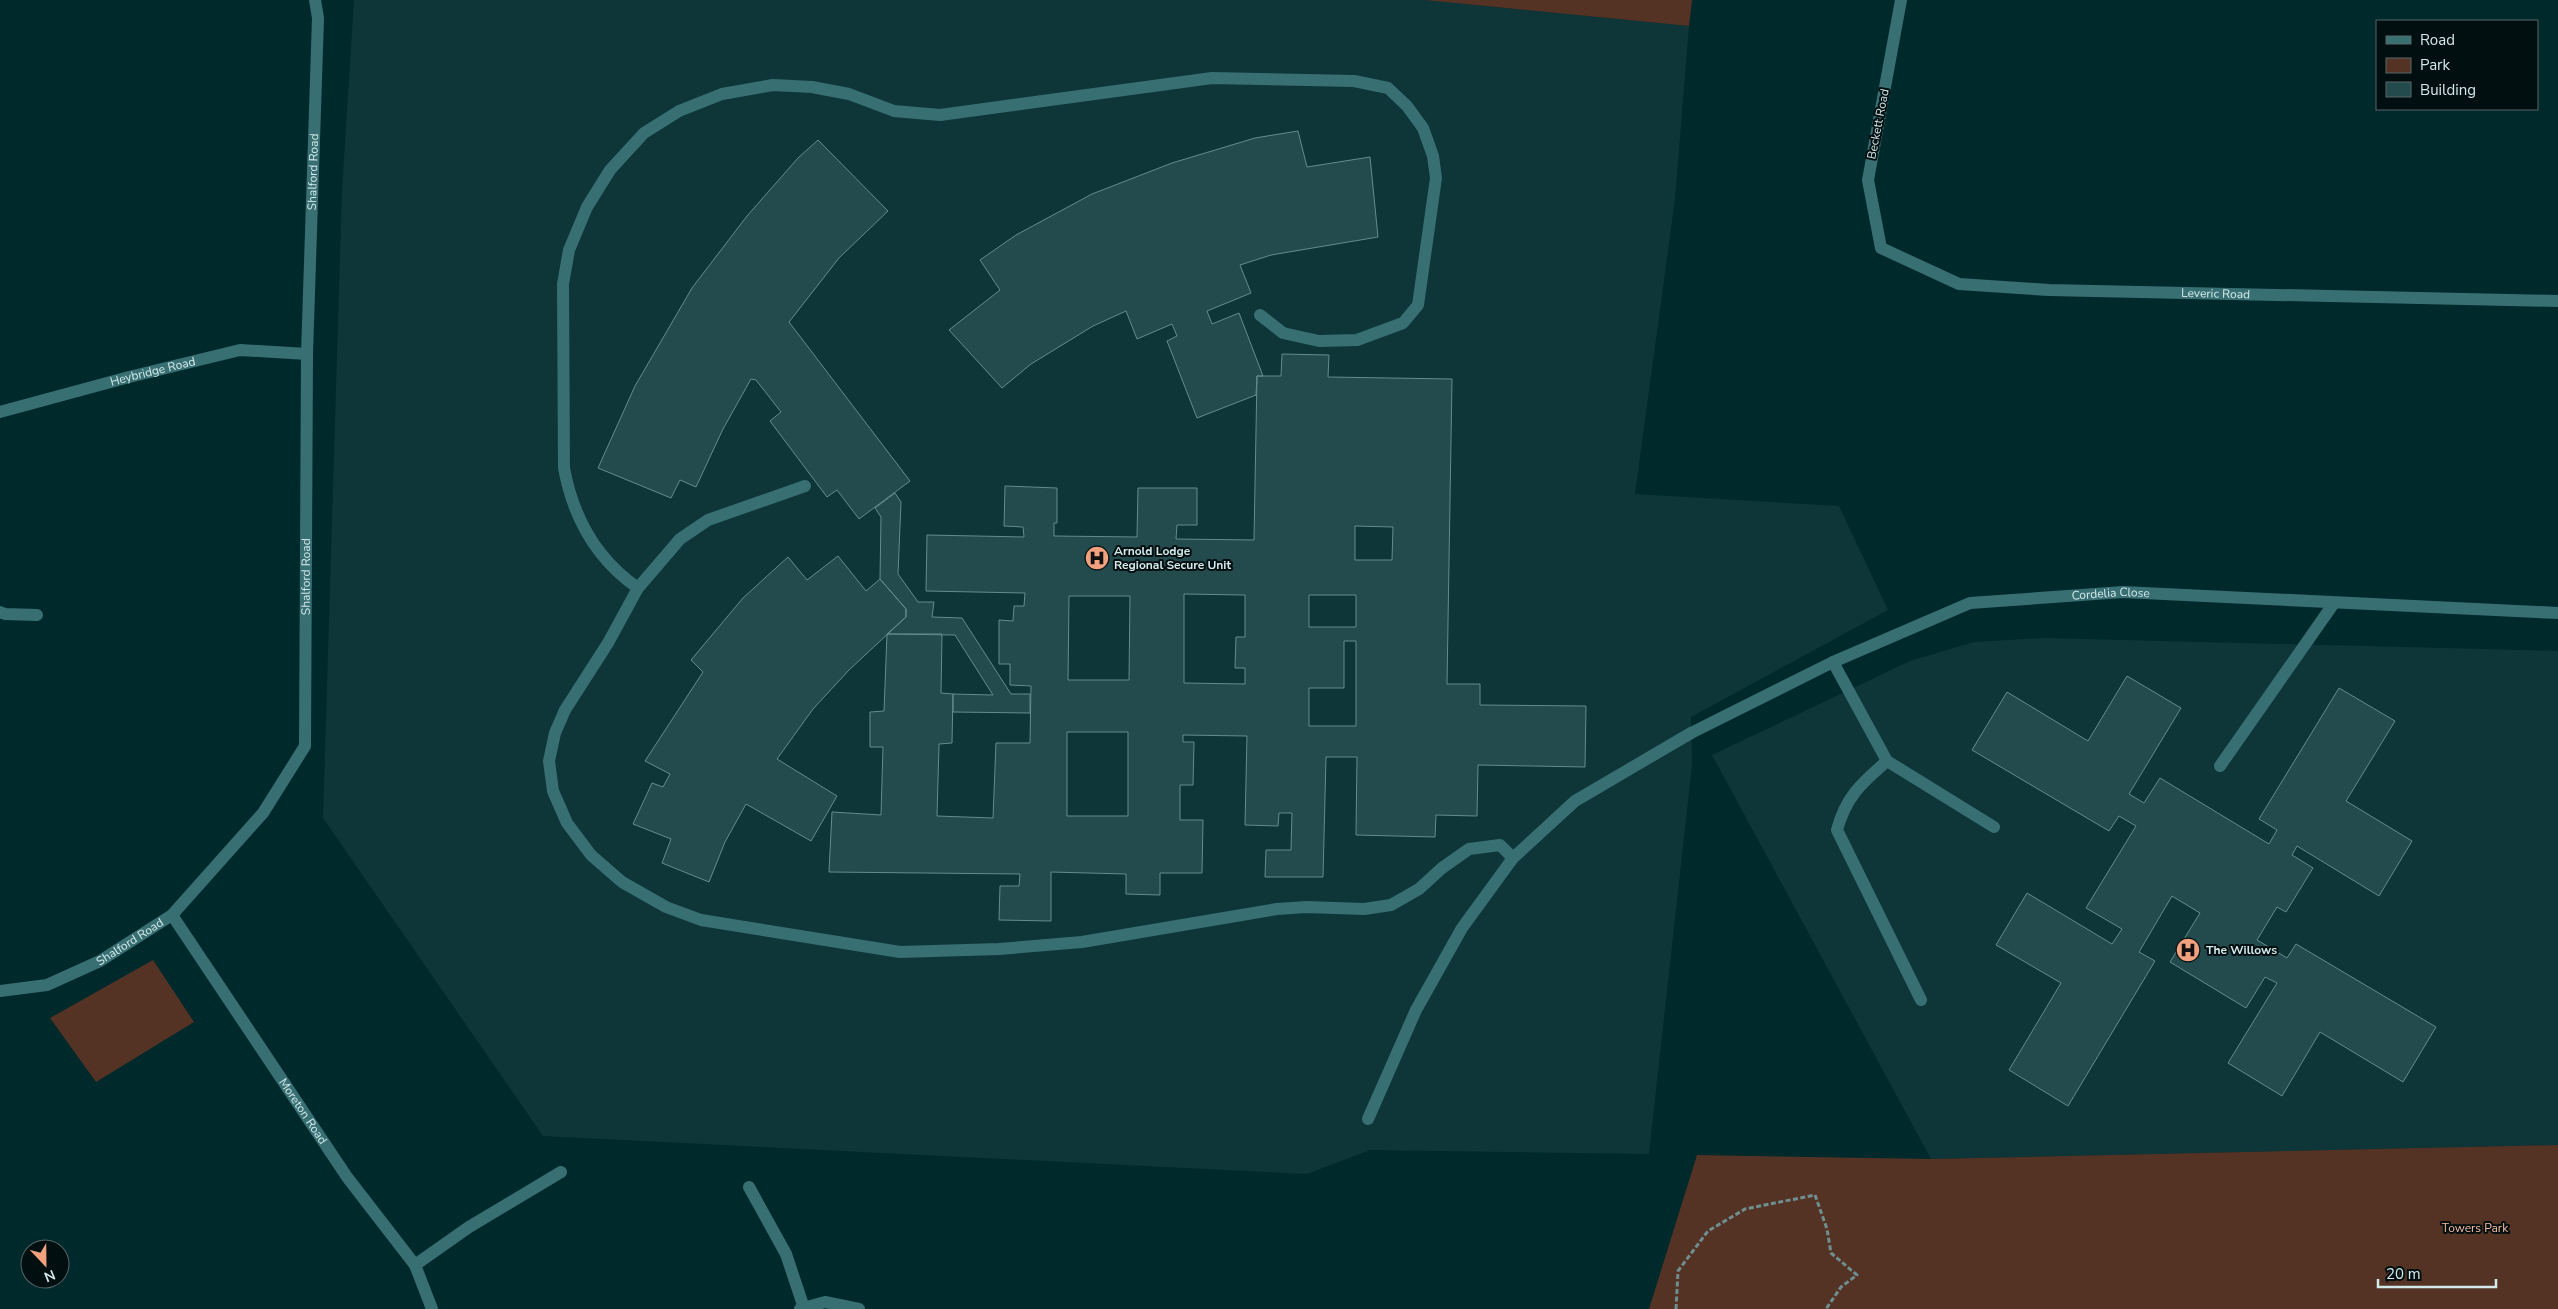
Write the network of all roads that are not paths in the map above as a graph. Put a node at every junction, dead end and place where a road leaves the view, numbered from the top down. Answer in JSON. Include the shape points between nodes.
{"nodes":[{"id":1,"x":315,"y":0,"type":"edge"},
{"id":2,"x":1902,"y":0,"type":"edge"},
{"id":3,"x":1882,"y":248,"type":"joint"},
{"id":4,"x":2558,"y":301,"type":"edge"},
{"id":5,"x":1260,"y":315,"type":"dead end"},
{"id":6,"x":308,"y":354,"type":"junction"},
{"id":7,"x":0,"y":412,"type":"edge"},
{"id":8,"x":805,"y":486,"type":"dead end"},
{"id":9,"x":638,"y":588,"type":"junction"},
{"id":10,"x":2334,"y":602,"type":"junction"},
{"id":11,"x":0,"y":612,"type":"edge"},
{"id":12,"x":2558,"y":613,"type":"edge"},
{"id":13,"x":37,"y":615,"type":"dead end"},
{"id":14,"x":1833,"y":662,"type":"junction"},
{"id":15,"x":1887,"y":760,"type":"junction"},
{"id":16,"x":2220,"y":766,"type":"dead end"},
{"id":17,"x":1994,"y":826,"type":"dead end"},
{"id":18,"x":1513,"y":858,"type":"junction"},
{"id":19,"x":172,"y":915,"type":"junction"},
{"id":20,"x":0,"y":991,"type":"edge"},
{"id":21,"x":1921,"y":1000,"type":"dead end"},
{"id":22,"x":1368,"y":1119,"type":"dead end"},
{"id":23,"x":562,"y":1172,"type":"dead end"},
{"id":24,"x":749,"y":1187,"type":"dead end"},
{"id":25,"x":415,"y":1265,"type":"junction"},
{"id":26,"x":432,"y":1309,"type":"edge"},
{"id":27,"x":802,"y":1309,"type":"edge"},
{"id":28,"x":859,"y":1309,"type":"edge"}],
"edges":[{"from":1,"to":6,"type":"street","name":"Shalford Road","via":[[318,18]]},
{"from":2,"to":3,"type":"street","name":"Beckett Road","via":[[1868,180]]},
{"from":3,"to":4,"type":"street","name":"Leveric Road","via":[[1959,284],[2048,290]]},
{"from":5,"to":9,"type":"street","via":[[1283,333],[1319,341],[1357,340],[1403,323],[1418,305],[1436,178],[1433,156],[1423,128],[1388,88],[1354,82],[1212,78],[940,115],[894,111],[850,94],[773,85],[722,94],[679,111],[644,133],[610,170],[587,207],[569,250],[562,284],[564,468],[569,496],[580,522],[598,549],[620,576]]},
{"from":6,"to":7,"type":"street","name":"Heybridge Road","via":[[240,350]]},
{"from":6,"to":19,"type":"street","name":"Shalford Road","via":[[305,746],[263,813]]},
{"from":8,"to":9,"type":"street","via":[[708,520],[680,539]]},
{"from":9,"to":18,"type":"street","via":[[565,710],[555,733],[550,760],[553,791],[567,823],[585,847],[622,882],[666,907],[701,920],[900,952],[999,949],[1082,942],[1277,909],[1364,909],[1391,905],[1419,889],[1469,849],[1500,845]]},
{"from":10,"to":12,"type":"street","name":"Cordelia Close"},
{"from":10,"to":14,"type":"street","name":"Cordelia Close","via":[[2123,592],[1970,603]]},
{"from":10,"to":16,"type":"street"},
{"from":11,"to":13,"type":"street"},
{"from":14,"to":15,"type":"street"},
{"from":14,"to":18,"type":"street","name":"Cordelia Close","via":[[1691,733],[1576,801]]},
{"from":15,"to":17,"type":"street"},
{"from":15,"to":21,"type":"street","via":[[1853,792],[1841,813],[1837,830]]},
{"from":18,"to":22,"type":"street","name":"Cordelia Close","via":[[1462,928],[1416,1010]]},
{"from":19,"to":20,"type":"street","name":"Shalford Road","via":[[100,961],[47,985]]},
{"from":19,"to":25,"type":"street","name":"Moreton Road","via":[[347,1177]]},
{"from":23,"to":25,"type":"street","via":[[468,1227]]},
{"from":24,"to":27,"type":"street","via":[[786,1254]]},
{"from":25,"to":26,"type":"street","name":"Moreton Road"},
{"from":27,"to":28,"type":"street","via":[[825,1302]]}]}
